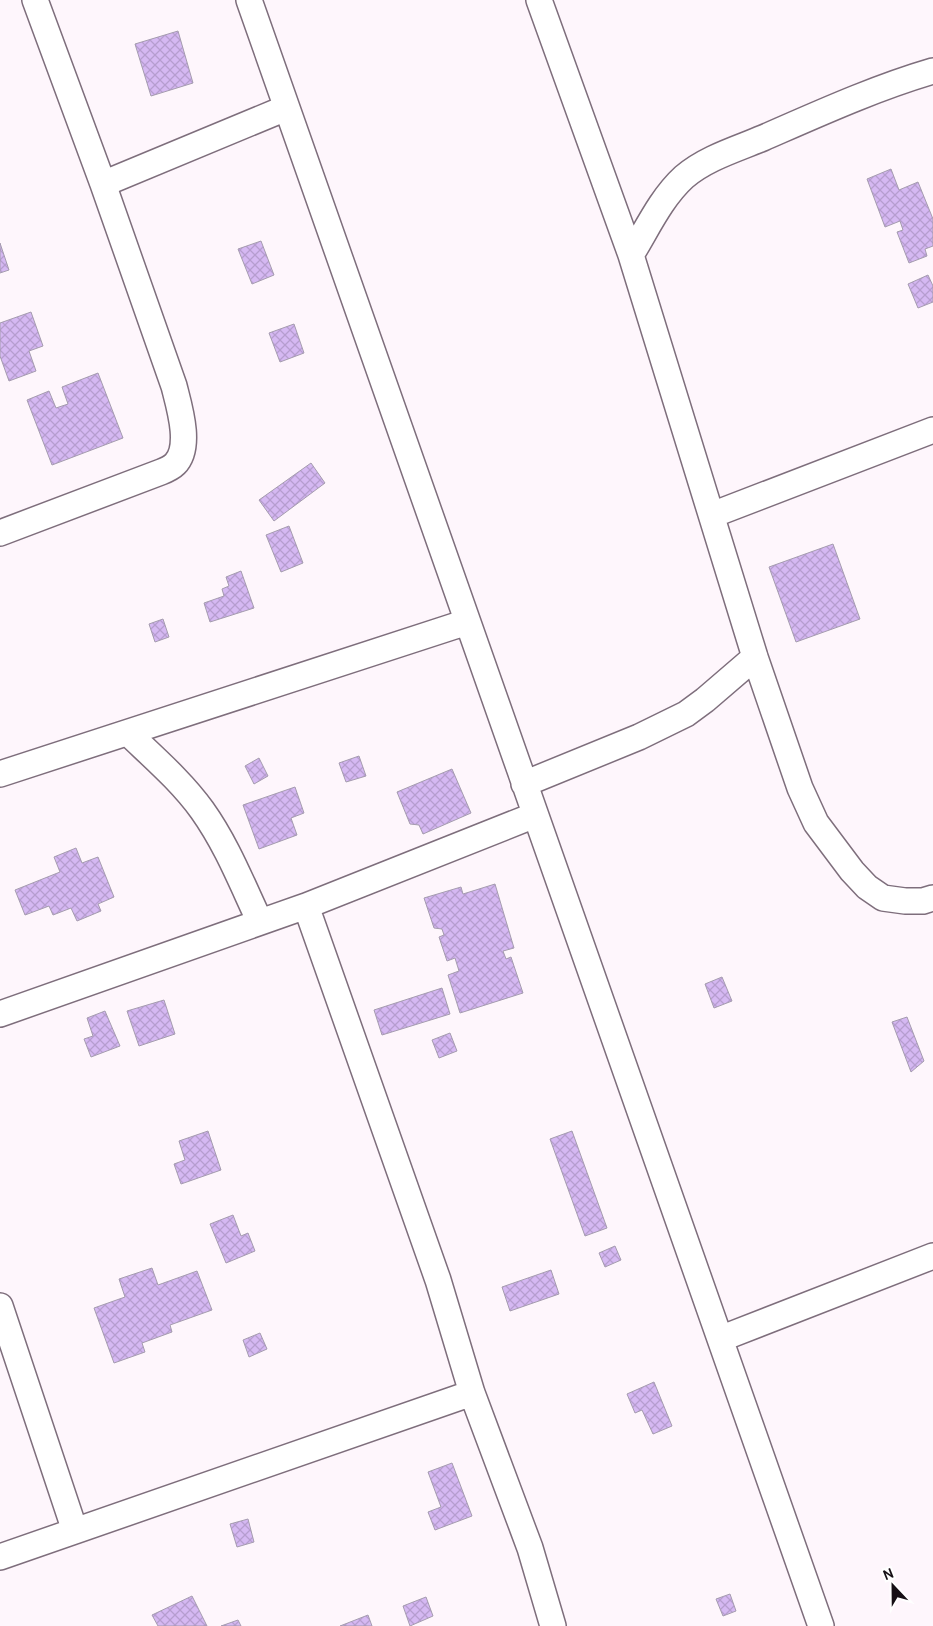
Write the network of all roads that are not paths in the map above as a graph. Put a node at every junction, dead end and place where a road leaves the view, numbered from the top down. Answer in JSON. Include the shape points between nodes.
{"nodes":[{"id":1,"x":34,"y":0,"type":"edge"},
{"id":2,"x":249,"y":0,"type":"edge"},
{"id":3,"x":539,"y":0,"type":"edge"},
{"id":4,"x":933,"y":71,"type":"edge"},
{"id":5,"x":286,"y":108,"type":"junction"},
{"id":6,"x":103,"y":184,"type":"junction"},
{"id":7,"x":631,"y":255,"type":"junction"},
{"id":8,"x":933,"y":430,"type":"edge"},
{"id":9,"x":712,"y":515,"type":"junction"},
{"id":10,"x":0,"y":533,"type":"edge"},
{"id":11,"x":467,"y":622,"type":"junction"},
{"id":12,"x":755,"y":657,"type":"junction"},
{"id":13,"x":128,"y":733,"type":"junction"},
{"id":14,"x":0,"y":774,"type":"edge"},
{"id":15,"x":524,"y":784,"type":"junction"},
{"id":16,"x":535,"y":814,"type":"junction"},
{"id":17,"x":933,"y":898,"type":"edge"},
{"id":18,"x":306,"y":906,"type":"junction"},
{"id":19,"x":260,"y":922,"type":"junction"},
{"id":20,"x":0,"y":1014,"type":"edge"},
{"id":21,"x":933,"y":1256,"type":"edge"},
{"id":22,"x":0,"y":1306,"type":"edge"},
{"id":23,"x":720,"y":1339,"type":"junction"},
{"id":24,"x":472,"y":1393,"type":"junction"},
{"id":25,"x":75,"y":1531,"type":"junction"},
{"id":26,"x":0,"y":1557,"type":"edge"},
{"id":27,"x":553,"y":1626,"type":"edge"},
{"id":28,"x":821,"y":1626,"type":"edge"}],
"edges":[{"from":1,"to":6,"type":"street"},
{"from":2,"to":5,"type":"street"},
{"from":3,"to":7,"type":"street"},
{"from":4,"to":7,"type":"street","via":[[821,113],[707,162],[669,192]]},
{"from":5,"to":6,"type":"street"},
{"from":5,"to":11,"type":"street"},
{"from":6,"to":10,"type":"street","via":[[174,386],[183,432],[182,451],[176,464],[162,472]]},
{"from":7,"to":9,"type":"street"},
{"from":8,"to":9,"type":"street"},
{"from":9,"to":12,"type":"street"},
{"from":11,"to":13,"type":"street"},
{"from":11,"to":15,"type":"street"},
{"from":12,"to":15,"type":"street","via":[[686,714]]},
{"from":12,"to":17,"type":"street","via":[[800,788],[816,823],[832,846],[867,888],[882,898],[923,901]]},
{"from":13,"to":14,"type":"street"},
{"from":13,"to":19,"type":"street","via":[[202,809],[218,833]]},
{"from":15,"to":16,"type":"street"},
{"from":16,"to":18,"type":"street"},
{"from":16,"to":23,"type":"street"},
{"from":18,"to":19,"type":"street"},
{"from":18,"to":24,"type":"street","via":[[438,1280]]},
{"from":19,"to":20,"type":"street"},
{"from":21,"to":23,"type":"street"},
{"from":22,"to":25,"type":"street"},
{"from":23,"to":28,"type":"street"},
{"from":24,"to":25,"type":"street"},
{"from":24,"to":27,"type":"street","via":[[530,1548]]},
{"from":25,"to":26,"type":"street"}]}
